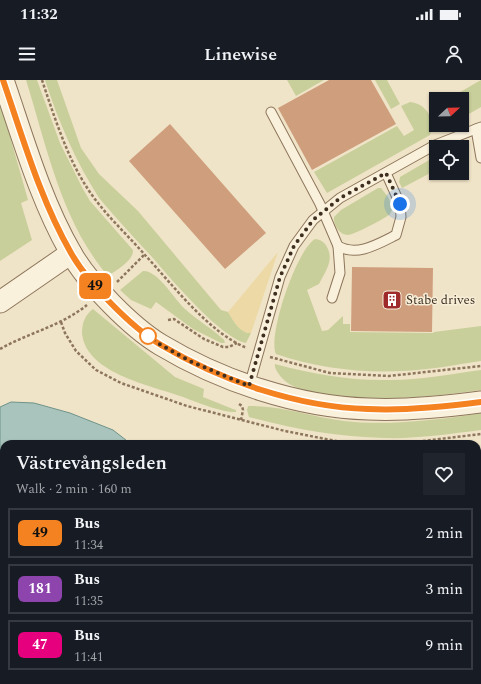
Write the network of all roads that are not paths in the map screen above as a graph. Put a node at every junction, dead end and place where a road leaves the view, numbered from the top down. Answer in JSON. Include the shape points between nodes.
{"nodes":[{"id":1,"x":3,"y":80,"type":"edge"},
{"id":2,"x":271,"y":112,"type":"dead end"},
{"id":3,"x":478,"y":128,"type":"edge"},
{"id":4,"x":481,"y":158,"type":"edge"},
{"id":5,"x":386,"y":173,"type":"junction"},
{"id":6,"x":323,"y":212,"type":"junction"},
{"id":7,"x":338,"y":246,"type":"junction"},
{"id":8,"x":71,"y":253,"type":"junction"},
{"id":9,"x":332,"y":298,"type":"dead end"},
{"id":10,"x":0,"y":302,"type":"edge"},
{"id":11,"x":249,"y":386,"type":"junction"},
{"id":12,"x":481,"y":402,"type":"edge"}],
"edges":[{"from":1,"to":8,"type":"street","via":[[33,169],[50,212]]},
{"from":2,"to":6,"type":"lane"},
{"from":3,"to":4,"type":"lane"},
{"from":3,"to":5,"type":"lane","via":[[435,145]]},
{"from":5,"to":6,"type":"lane","via":[[340,198]]},
{"from":5,"to":7,"type":"lane","via":[[400,204],[401,217],[396,235],[376,246],[357,251],[345,250]]},
{"from":6,"to":7,"type":"lane"},
{"from":6,"to":11,"type":"lane","via":[[313,220],[294,246],[280,277]]},
{"from":7,"to":9,"type":"lane","via":[[340,273]]},
{"from":8,"to":10,"type":"street"},
{"from":8,"to":11,"type":"street","via":[[105,297],[148,336],[192,362]]},
{"from":11,"to":12,"type":"street","via":[[309,403],[366,409],[405,410]]}]}
